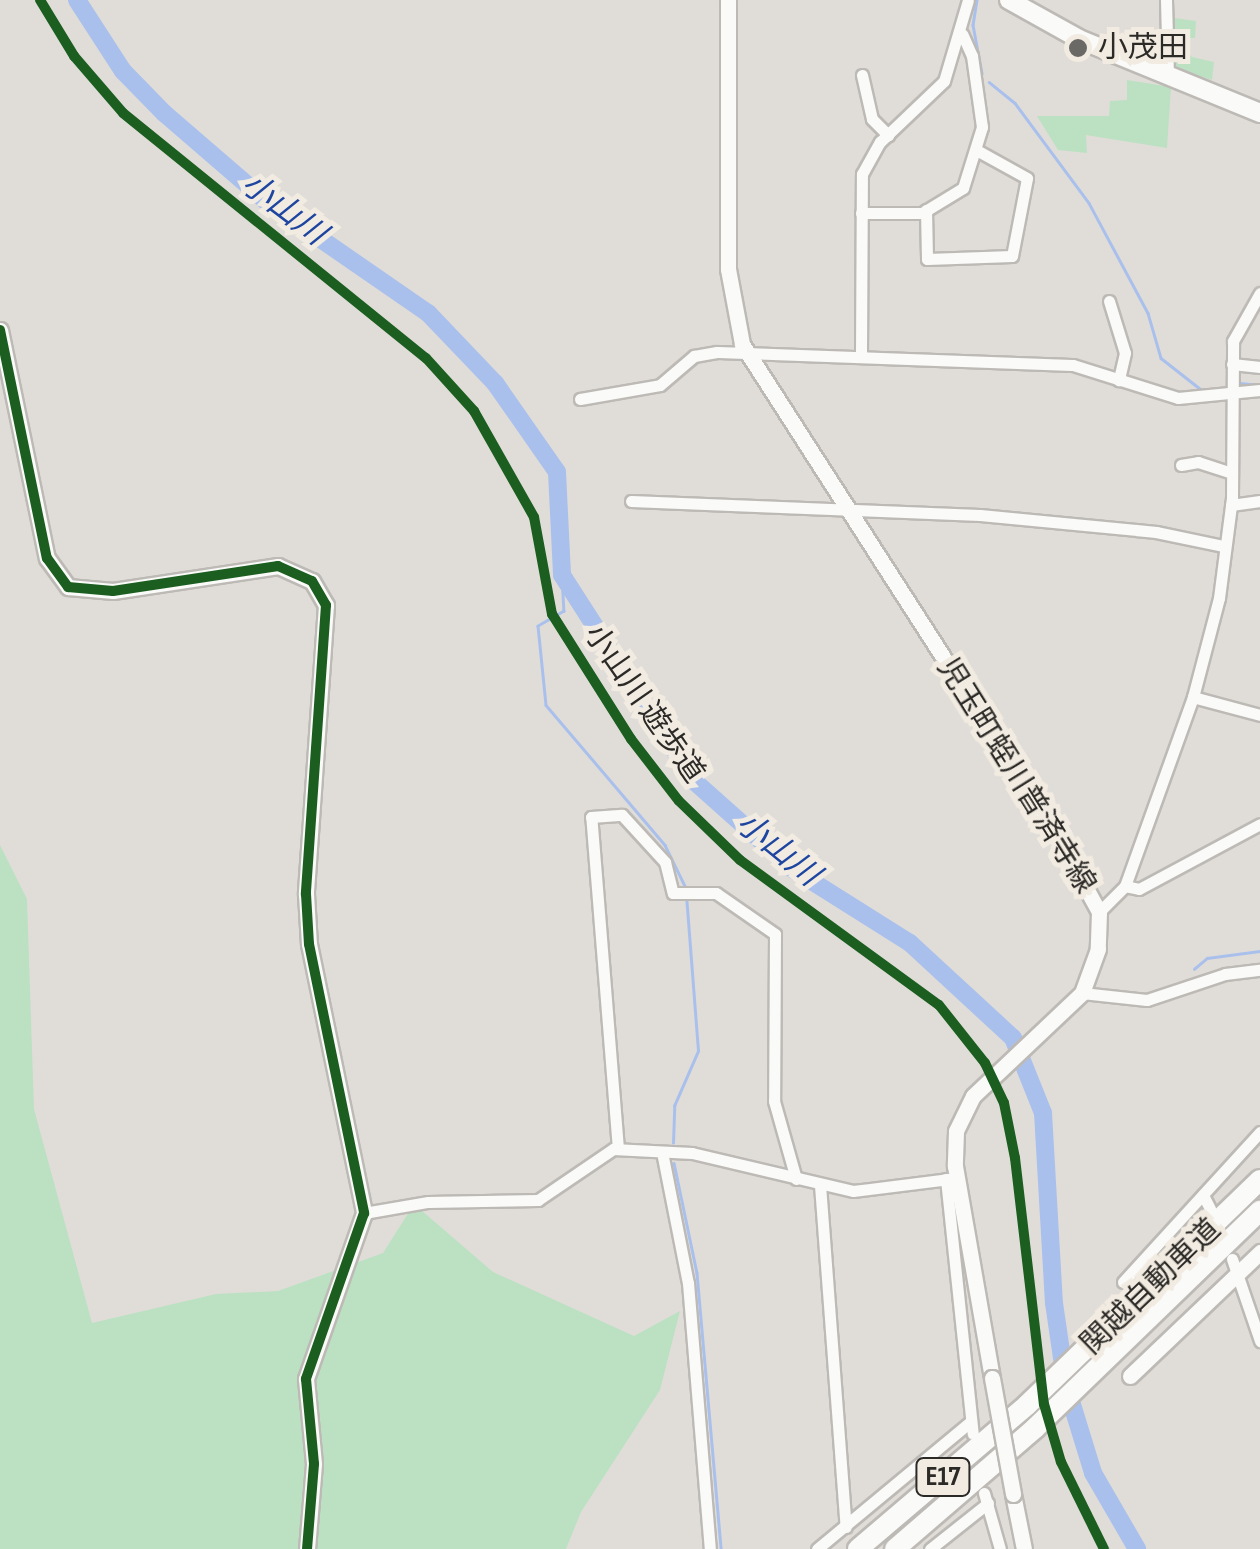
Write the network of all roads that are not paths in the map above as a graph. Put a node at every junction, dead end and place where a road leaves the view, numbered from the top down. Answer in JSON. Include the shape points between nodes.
{"nodes":[{"id":1,"x":728,"y":0,"type":"edge"},
{"id":2,"x":968,"y":0,"type":"edge"},
{"id":3,"x":1009,"y":0,"type":"edge"},
{"id":4,"x":1166,"y":0,"type":"edge"},
{"id":5,"x":962,"y":34,"type":"junction"},
{"id":6,"x":862,"y":75,"type":"dead end"},
{"id":7,"x":1168,"y":78,"type":"junction"},
{"id":8,"x":1260,"y":114,"type":"edge"},
{"id":9,"x":888,"y":135,"type":"junction"},
{"id":10,"x":978,"y":151,"type":"junction"},
{"id":11,"x":926,"y":210,"type":"junction"},
{"id":12,"x":861,"y":213,"type":"junction"},
{"id":13,"x":1260,"y":293,"type":"edge"},
{"id":14,"x":1109,"y":301,"type":"dead end"},
{"id":15,"x":0,"y":330,"type":"edge"},
{"id":16,"x":861,"y":354,"type":"junction"},
{"id":17,"x":747,"y":355,"type":"junction"},
{"id":18,"x":1232,"y":364,"type":"junction"},
{"id":19,"x":1260,"y":367,"type":"edge"},
{"id":20,"x":1118,"y":380,"type":"junction"},
{"id":21,"x":1260,"y":390,"type":"edge"},
{"id":22,"x":1232,"y":391,"type":"junction"},
{"id":23,"x":580,"y":399,"type":"dead end"},
{"id":24,"x":1181,"y":465,"type":"dead end"},
{"id":25,"x":1232,"y":473,"type":"junction"},
{"id":26,"x":631,"y":501,"type":"dead end"},
{"id":27,"x":1260,"y":502,"type":"edge"},
{"id":28,"x":1231,"y":505,"type":"junction"},
{"id":29,"x":845,"y":511,"type":"junction"},
{"id":30,"x":1222,"y":546,"type":"junction"},
{"id":31,"x":1193,"y":697,"type":"junction"},
{"id":32,"x":1260,"y":715,"type":"edge"},
{"id":33,"x":1260,"y":824,"type":"edge"},
{"id":34,"x":1125,"y":886,"type":"junction"},
{"id":35,"x":1099,"y":912,"type":"junction"},
{"id":36,"x":1260,"y":970,"type":"edge"},
{"id":37,"x":1082,"y":993,"type":"junction"},
{"id":38,"x":1260,"y":1132,"type":"edge"},
{"id":39,"x":618,"y":1150,"type":"junction"},
{"id":40,"x":662,"y":1152,"type":"junction"},
{"id":41,"x":796,"y":1179,"type":"junction"},
{"id":42,"x":952,"y":1179,"type":"junction"},
{"id":43,"x":1260,"y":1180,"type":"edge"},
{"id":44,"x":820,"y":1184,"type":"junction"},
{"id":45,"x":1203,"y":1196,"type":"junction"},
{"id":46,"x":1210,"y":1209,"type":"dead end"},
{"id":47,"x":1260,"y":1211,"type":"edge"},
{"id":48,"x":364,"y":1212,"type":"junction"},
{"id":49,"x":1260,"y":1252,"type":"edge"},
{"id":50,"x":1232,"y":1259,"type":"dead end"},
{"id":51,"x":1237,"y":1276,"type":"junction"},
{"id":52,"x":1124,"y":1282,"type":"dead end"},
{"id":53,"x":1260,"y":1341,"type":"edge"},
{"id":54,"x":1130,"y":1376,"type":"dead end"},
{"id":55,"x":846,"y":1527,"type":"junction"},
{"id":56,"x":307,"y":1549,"type":"edge"},
{"id":57,"x":710,"y":1549,"type":"edge"},
{"id":58,"x":817,"y":1549,"type":"edge"},
{"id":59,"x":858,"y":1549,"type":"edge"},
{"id":60,"x":894,"y":1549,"type":"edge"},
{"id":61,"x":930,"y":1549,"type":"edge"},
{"id":62,"x":1000,"y":1549,"type":"edge"},
{"id":63,"x":1024,"y":1549,"type":"edge"}],
"edges":[{"from":1,"to":17,"type":"main road","name":"児玉町蛭川普済寺線","via":[[728,269]]},
{"from":2,"to":5,"type":"street"},
{"from":3,"to":7,"type":"main road"},
{"from":4,"to":7,"type":"street"},
{"from":5,"to":9,"type":"street","via":[[944,81]]},
{"from":5,"to":10,"type":"street","via":[[972,56],[982,128]]},
{"from":6,"to":9,"type":"street","via":[[872,120]]},
{"from":7,"to":8,"type":"main road"},
{"from":9,"to":12,"type":"street","via":[[866,161]]},
{"from":10,"to":11,"type":"street","via":[[963,188]]},
{"from":10,"to":11,"type":"street","via":[[1027,178],[1012,256],[926,259]]},
{"from":11,"to":12,"type":"street"},
{"from":12,"to":16,"type":"street"},
{"from":13,"to":18,"type":"street","via":[[1238,325]]},
{"from":14,"to":20,"type":"street","via":[[1125,353]]},
{"from":15,"to":48,"type":"main road","via":[[48,558],[68,588],[113,591],[278,566],[303,574],[324,599],[324,687],[306,894],[313,963]]},
{"from":16,"to":17,"type":"street"},
{"from":16,"to":20,"type":"street","via":[[1073,365]]},
{"from":17,"to":23,"type":"street","via":[[706,352],[660,385]]},
{"from":17,"to":29,"type":"main road","name":"児玉町蛭川普済寺線"},
{"from":18,"to":19,"type":"street"},
{"from":18,"to":22,"type":"street"},
{"from":20,"to":22,"type":"street","via":[[1178,398]]},
{"from":21,"to":22,"type":"street"},
{"from":22,"to":25,"type":"street"},
{"from":24,"to":25,"type":"street","via":[[1198,462]]},
{"from":25,"to":28,"type":"street"},
{"from":26,"to":29,"type":"street"},
{"from":27,"to":28,"type":"street"},
{"from":28,"to":30,"type":"street"},
{"from":29,"to":30,"type":"street","via":[[999,517],[1156,532]]},
{"from":29,"to":35,"type":"main road","name":"児玉町蛭川普済寺線","via":[[1056,833]]},
{"from":30,"to":31,"type":"street","via":[[1219,598]]},
{"from":31,"to":32,"type":"street"},
{"from":31,"to":34,"type":"street"},
{"from":33,"to":34,"type":"street","via":[[1139,889]]},
{"from":34,"to":35,"type":"street"},
{"from":35,"to":37,"type":"main road","name":"児玉町蛭川普済寺線","via":[[1098,949]]},
{"from":36,"to":37,"type":"street","via":[[1225,974],[1147,1000]]},
{"from":37,"to":42,"type":"main road","name":"児玉町蛭川普済寺線","via":[[984,1086],[956,1131]]},
{"from":38,"to":45,"type":"street"},
{"from":39,"to":40,"type":"street"},
{"from":39,"to":41,"type":"street","via":[[591,818],[622,815],[665,862],[673,893],[716,893],[774,934],[774,1101]]},
{"from":39,"to":48,"type":"street","via":[[597,1156],[538,1200],[428,1202]]},
{"from":40,"to":41,"type":"street"},
{"from":40,"to":57,"type":"street","via":[[688,1283]]},
{"from":41,"to":44,"type":"street"},
{"from":42,"to":44,"type":"street","via":[[876,1190]]},
{"from":42,"to":55,"type":"street","via":[[970,1429]]},
{"from":42,"to":63,"type":"main road","name":"児玉町蛭川普済寺線","bridge":true},
{"from":43,"to":59,"type":"highway","name":"関越自動車道","number":"E17","via":[[1027,1405]]},
{"from":44,"to":55,"type":"street"},
{"from":45,"to":46,"type":"street"},
{"from":45,"to":52,"type":"street"},
{"from":47,"to":60,"type":"highway","name":"関越自動車道","number":"E17","via":[[1035,1428]]},
{"from":48,"to":56,"type":"main road","via":[[306,1379],[314,1464]]},
{"from":49,"to":51,"type":"main road"},
{"from":50,"to":51,"type":"street"},
{"from":51,"to":53,"type":"street"},
{"from":51,"to":54,"type":"main road"},
{"from":55,"to":58,"type":"street"},
{"from":61,"to":62,"type":"street","via":[[986,1498]]}]}
